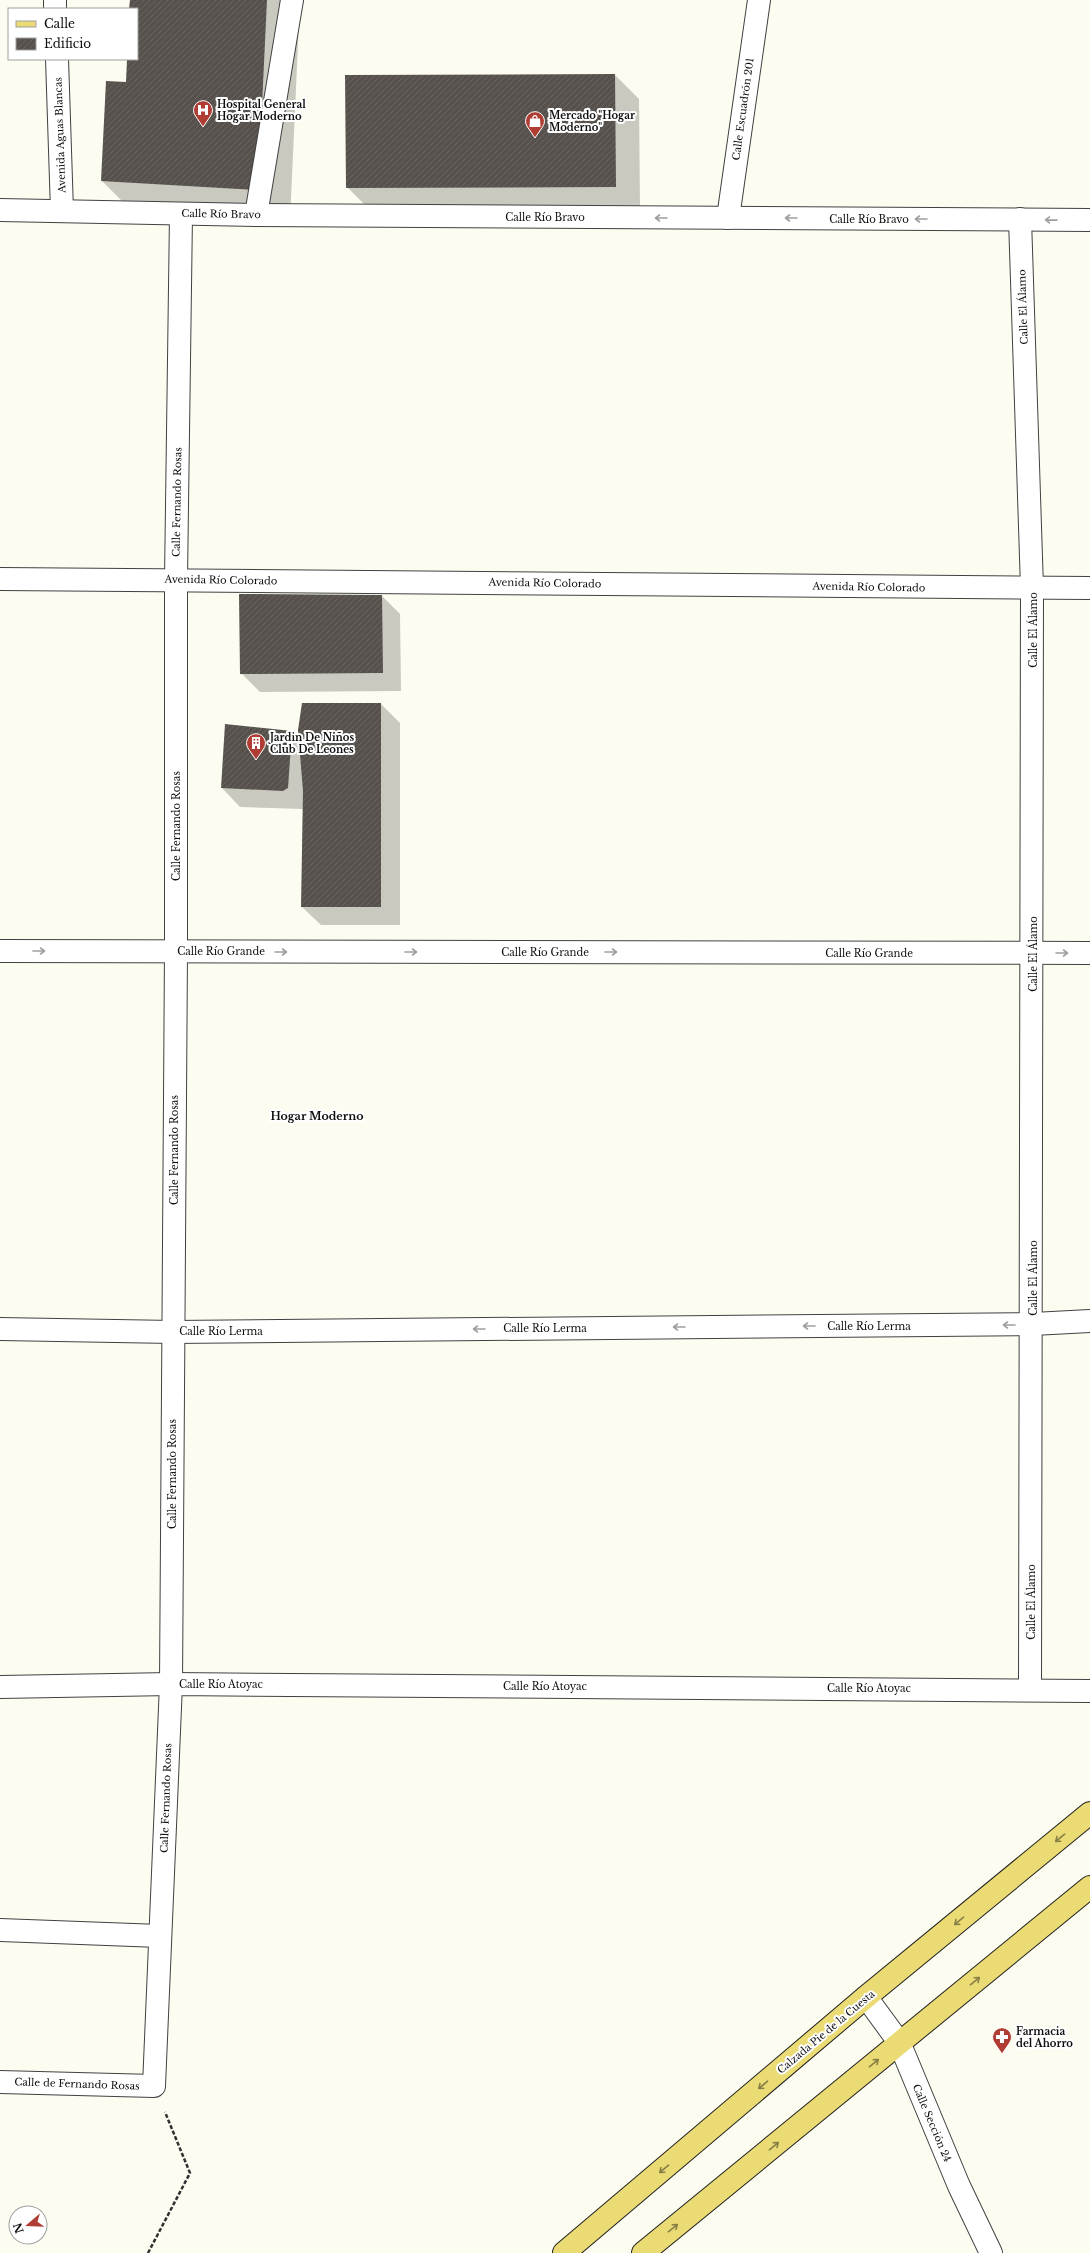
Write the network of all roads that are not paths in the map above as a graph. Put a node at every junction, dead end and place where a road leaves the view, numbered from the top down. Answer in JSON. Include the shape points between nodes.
{"nodes":[{"id":1,"x":292,"y":0,"type":"edge"},
{"id":2,"x":759,"y":0,"type":"edge"},
{"id":3,"x":57,"y":60,"type":"edge"},
{"id":4,"x":0,"y":210,"type":"edge"},
{"id":5,"x":62,"y":211,"type":"junction"},
{"id":6,"x":181,"y":214,"type":"junction"},
{"id":7,"x":256,"y":215,"type":"junction"},
{"id":8,"x":728,"y":218,"type":"junction"},
{"id":9,"x":1020,"y":219,"type":"junction"},
{"id":10,"x":1090,"y":220,"type":"edge"},
{"id":11,"x":0,"y":579,"type":"edge"},
{"id":12,"x":176,"y":579,"type":"junction"},
{"id":13,"x":1032,"y":588,"type":"junction"},
{"id":14,"x":1090,"y":588,"type":"edge"},
{"id":15,"x":0,"y":951,"type":"edge"},
{"id":16,"x":176,"y":951,"type":"junction"},
{"id":17,"x":1033,"y":953,"type":"junction"},
{"id":18,"x":1090,"y":953,"type":"edge"},
{"id":19,"x":1090,"y":1321,"type":"edge"},
{"id":20,"x":1033,"y":1324,"type":"junction"},
{"id":21,"x":0,"y":1329,"type":"edge"},
{"id":22,"x":173,"y":1332,"type":"junction"},
{"id":23,"x":171,"y":1684,"type":"junction"},
{"id":24,"x":0,"y":1687,"type":"edge"},
{"id":25,"x":1030,"y":1690,"type":"junction"},
{"id":26,"x":1090,"y":1691,"type":"edge"},
{"id":27,"x":1090,"y":1813,"type":"edge"},
{"id":28,"x":1090,"y":1887,"type":"edge"},
{"id":29,"x":0,"y":1930,"type":"edge"},
{"id":30,"x":160,"y":1936,"type":"junction"},
{"id":31,"x":866,"y":1997,"type":"junction"},
{"id":32,"x":899,"y":2042,"type":"junction"},
{"id":33,"x":0,"y":2082,"type":"edge"},
{"id":34,"x":154,"y":2086,"type":"joint"},
{"id":35,"x":564,"y":2253,"type":"edge"},
{"id":36,"x":643,"y":2253,"type":"edge"},
{"id":37,"x":991,"y":2253,"type":"edge"}],
"edges":[{"from":1,"to":7,"type":"street"},
{"from":2,"to":8,"type":"street","name":"Calle Escuadrón 201"},
{"from":3,"to":5,"type":"street","name":"Avenida Aguas Blancas"},
{"from":4,"to":5,"type":"street","name":"Calle Río Bravo"},
{"from":5,"to":6,"type":"street","name":"Calle Río Bravo"},
{"from":6,"to":7,"type":"street","name":"Calle Río Bravo"},
{"from":6,"to":12,"type":"street","name":"Calle Fernando Rosas"},
{"from":8,"to":7,"type":"street","name":"Calle Río Bravo","one_way":true},
{"from":9,"to":8,"type":"street","name":"Calle Río Bravo","one_way":true},
{"from":10,"to":9,"type":"street","name":"Calle Río Bravo","one_way":true},
{"from":9,"to":13,"type":"street","name":"Calle El Álamo"},
{"from":11,"to":12,"type":"street","name":"Avenida Río Colorado"},
{"from":12,"to":13,"type":"street","name":"Avenida Río Colorado"},
{"from":12,"to":16,"type":"street","name":"Calle Fernando Rosas"},
{"from":13,"to":14,"type":"street","name":"Avenida Río Colorado"},
{"from":13,"to":17,"type":"street","name":"Calle El Álamo"},
{"from":15,"to":16,"type":"street","name":"Calle Río Grande","one_way":true},
{"from":16,"to":17,"type":"street","name":"Calle Río Grande","one_way":true},
{"from":16,"to":22,"type":"street","name":"Calle Fernando Rosas"},
{"from":17,"to":18,"type":"street","name":"Calle Río Grande","one_way":true},
{"from":17,"to":20,"type":"street","name":"Calle El Álamo"},
{"from":19,"to":20,"type":"street","name":"Calle Río Lerma"},
{"from":20,"to":22,"type":"street","name":"Calle Río Lerma","one_way":true},
{"from":20,"to":25,"type":"street","name":"Calle El Álamo"},
{"from":21,"to":22,"type":"street","name":"Calle Río Lerma"},
{"from":22,"to":23,"type":"street","name":"Calle Fernando Rosas"},
{"from":23,"to":24,"type":"street","name":"Calle Río Atoyac"},
{"from":23,"to":25,"type":"street","name":"Calle Río Atoyac"},
{"from":23,"to":30,"type":"street","name":"Calle Fernando Rosas"},
{"from":25,"to":26,"type":"street","name":"Calle Río Atoyac"},
{"from":27,"to":31,"type":"main road","name":"Calzada Pie de la Cuesta","one_way":true},
{"from":32,"to":28,"type":"main road","one_way":true},
{"from":29,"to":30,"type":"street"},
{"from":30,"to":34,"type":"street","name":"Calle Fernando Rosas"},
{"from":31,"to":32,"type":"street","name":"Calle Sección 24"},
{"from":31,"to":35,"type":"main road","name":"Calzada Pie de la Cuesta","one_way":true},
{"from":36,"to":32,"type":"main road","one_way":true},
{"from":32,"to":37,"type":"street","name":"Calle Sección 24","via":[[959,2186]]},
{"from":33,"to":34,"type":"street","name":"Calle de Fernando Rosas"}]}
